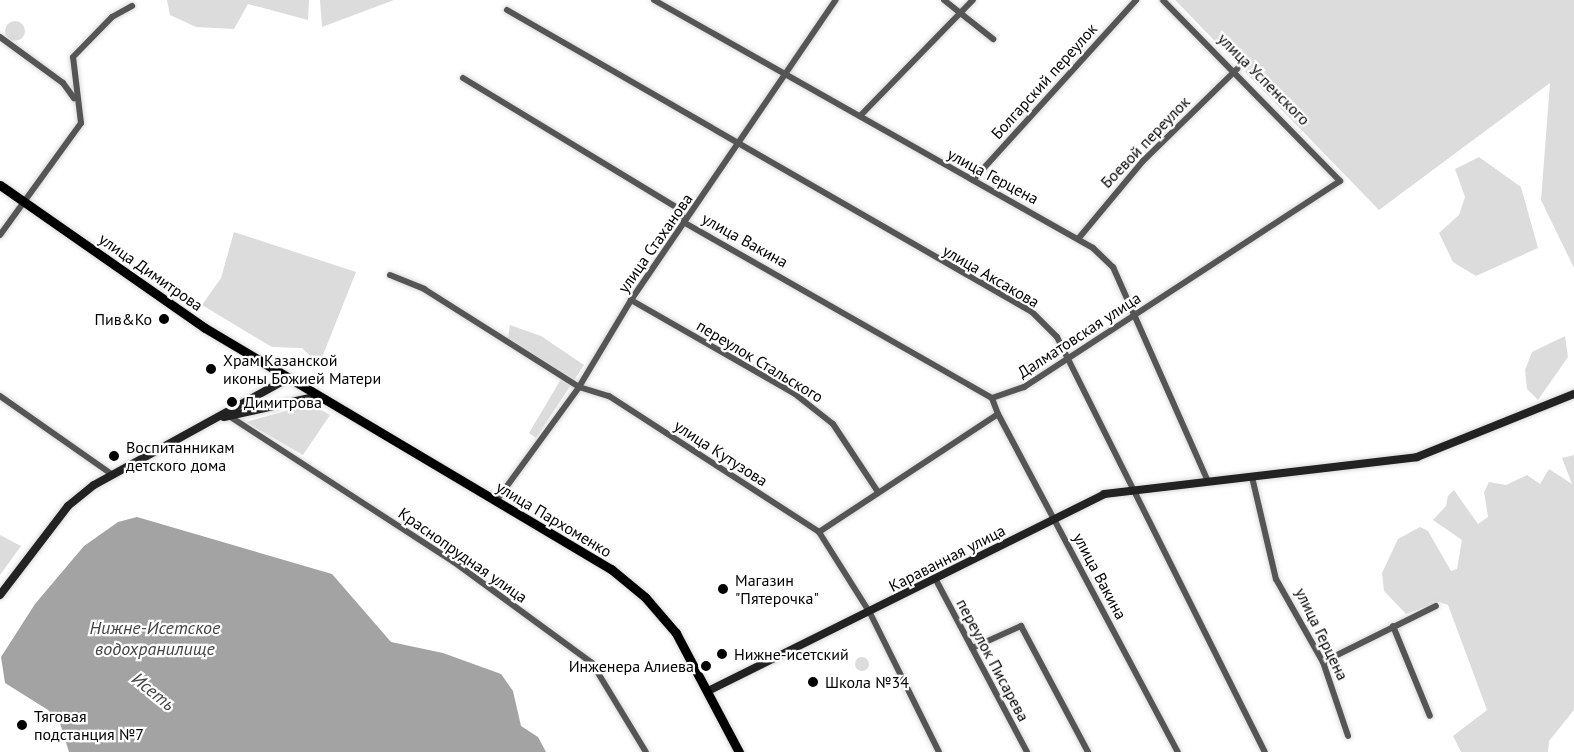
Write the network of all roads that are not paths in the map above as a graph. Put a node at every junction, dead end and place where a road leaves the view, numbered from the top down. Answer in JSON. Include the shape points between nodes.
{"nodes":[{"id":1,"x":654,"y":0,"type":"edge"},
{"id":2,"x":836,"y":0,"type":"edge"},
{"id":3,"x":944,"y":0,"type":"edge"},
{"id":4,"x":973,"y":0,"type":"edge"},
{"id":5,"x":1136,"y":0,"type":"edge"},
{"id":6,"x":1163,"y":0,"type":"edge"},
{"id":7,"x":132,"y":6,"type":"dead end"},
{"id":8,"x":507,"y":10,"type":"dead end"},
{"id":9,"x":961,"y":12,"type":"junction"},
{"id":10,"x":0,"y":37,"type":"edge"},
{"id":11,"x":993,"y":39,"type":"dead end"},
{"id":12,"x":1237,"y":69,"type":"junction"},
{"id":13,"x":787,"y":73,"type":"junction"},
{"id":14,"x":463,"y":78,"type":"dead end"},
{"id":15,"x":76,"y":100,"type":"junction"},
{"id":16,"x":860,"y":116,"type":"junction"},
{"id":17,"x":737,"y":147,"type":"junction"},
{"id":18,"x":973,"y":180,"type":"junction"},
{"id":19,"x":1340,"y":181,"type":"joint"},
{"id":20,"x":0,"y":185,"type":"edge"},
{"id":21,"x":24,"y":202,"type":"junction"},
{"id":22,"x":686,"y":223,"type":"junction"},
{"id":23,"x":0,"y":235,"type":"edge"},
{"id":24,"x":1078,"y":238,"type":"junction"},
{"id":25,"x":390,"y":275,"type":"dead end"},
{"id":26,"x":631,"y":300,"type":"junction"},
{"id":27,"x":1135,"y":315,"type":"junction"},
{"id":28,"x":1067,"y":359,"type":"junction"},
{"id":29,"x":287,"y":379,"type":"junction"},
{"id":30,"x":579,"y":387,"type":"junction"},
{"id":31,"x":1574,"y":394,"type":"edge"},
{"id":32,"x":0,"y":396,"type":"edge"},
{"id":33,"x":319,"y":396,"type":"junction"},
{"id":34,"x":992,"y":398,"type":"junction"},
{"id":35,"x":998,"y":414,"type":"junction"},
{"id":36,"x":229,"y":416,"type":"junction"},
{"id":37,"x":214,"y":419,"type":"junction"},
{"id":38,"x":112,"y":475,"type":"junction"},
{"id":39,"x":1252,"y":477,"type":"junction"},
{"id":40,"x":1207,"y":479,"type":"junction"},
{"id":41,"x":1133,"y":487,"type":"junction"},
{"id":42,"x":878,"y":492,"type":"junction"},
{"id":43,"x":496,"y":501,"type":"junction"},
{"id":44,"x":1055,"y":519,"type":"junction"},
{"id":45,"x":819,"y":532,"type":"junction"},
{"id":46,"x":936,"y":580,"type":"junction"},
{"id":47,"x":0,"y":595,"type":"edge"},
{"id":48,"x":1436,"y":606,"type":"dead end"},
{"id":49,"x":870,"y":614,"type":"junction"},
{"id":50,"x":1394,"y":626,"type":"junction"},
{"id":51,"x":972,"y":648,"type":"junction"},
{"id":52,"x":1323,"y":662,"type":"junction"},
{"id":53,"x":708,"y":691,"type":"junction"},
{"id":54,"x":1430,"y":716,"type":"dead end"},
{"id":55,"x":1348,"y":736,"type":"dead end"},
{"id":56,"x":646,"y":752,"type":"edge"},
{"id":57,"x":739,"y":752,"type":"edge"},
{"id":58,"x":939,"y":752,"type":"edge"},
{"id":59,"x":1027,"y":752,"type":"edge"},
{"id":60,"x":1088,"y":752,"type":"edge"},
{"id":61,"x":1178,"y":752,"type":"edge"},
{"id":62,"x":1265,"y":752,"type":"edge"}],
"edges":[{"from":1,"to":13,"type":"street","name":"улица Герцена"},
{"from":2,"to":13,"type":"street","name":"улица Стаханова"},
{"from":3,"to":9,"type":"street"},
{"from":4,"to":9,"type":"street"},
{"from":5,"to":18,"type":"street","name":"Болгарский переулок"},
{"from":6,"to":12,"type":"street","name":"улица Успенского"},
{"from":7,"to":15,"type":"street","via":[[112,17],[73,57]]},
{"from":8,"to":17,"type":"street","name":"улица Аксакова"},
{"from":9,"to":11,"type":"street"},
{"from":9,"to":16,"type":"street"},
{"from":10,"to":15,"type":"street","via":[[63,83]]},
{"from":12,"to":19,"type":"street","name":"улица Успенского"},
{"from":12,"to":24,"type":"street","name":"Боевой переулок","via":[[1143,161]]},
{"from":13,"to":16,"type":"street","name":"улица Герцена"},
{"from":13,"to":17,"type":"street","name":"улица Стаханова"},
{"from":14,"to":22,"type":"street","name":"улица Вакина","via":[[679,209]]},
{"from":15,"to":21,"type":"street","via":[[81,123]]},
{"from":16,"to":18,"type":"street","name":"улица Герцена"},
{"from":17,"to":22,"type":"street","name":"улица Стаханова"},
{"from":17,"to":28,"type":"street","name":"улица Аксакова","via":[[1032,312],[1057,337]]},
{"from":18,"to":24,"type":"street","name":"улица Герцена"},
{"from":19,"to":27,"type":"street","name":"Далматовская улица"},
{"from":20,"to":21,"type":"main road","name":"улица Димитрова"},
{"from":21,"to":23,"type":"street"},
{"from":21,"to":29,"type":"main road","name":"улица Димитрова"},
{"from":22,"to":26,"type":"street","name":"улица Стаханова"},
{"from":22,"to":34,"type":"street","name":"улица Вакина"},
{"from":24,"to":27,"type":"street","name":"улица Герцена","via":[[1113,267]]},
{"from":25,"to":30,"type":"street","name":"улица Кутузова","via":[[424,289]]},
{"from":26,"to":30,"type":"street","name":"улица Стаханова"},
{"from":26,"to":42,"type":"street","name":"переулок Стальского","via":[[795,394],[833,424]]},
{"from":27,"to":28,"type":"street","name":"Далматовская улица"},
{"from":27,"to":40,"type":"street","name":"улица Герцена"},
{"from":28,"to":34,"type":"street","name":"Далматовская улица","via":[[1024,387]]},
{"from":28,"to":41,"type":"street","name":"улица Аксакова"},
{"from":29,"to":33,"type":"main road","name":"улица Пархоменко"},
{"from":29,"to":37,"type":"street"},
{"from":30,"to":43,"type":"street","name":"улица Стаханова"},
{"from":30,"to":45,"type":"street","name":"улица Кутузова","via":[[609,396]]},
{"from":31,"to":39,"type":"street","name":"Караванная улица","via":[[1417,457]]},
{"from":32,"to":38,"type":"street"},
{"from":33,"to":36,"type":"street"},
{"from":33,"to":43,"type":"main road","name":"улица Пархоменко"},
{"from":34,"to":35,"type":"street"},
{"from":35,"to":42,"type":"street"},
{"from":35,"to":44,"type":"street","name":"улица Вакина"},
{"from":36,"to":37,"type":"street"},
{"from":36,"to":56,"type":"street","name":"Краснопрудная улица","via":[[454,562],[592,663]]},
{"from":37,"to":38,"type":"street"},
{"from":38,"to":47,"type":"street","via":[[68,506]]},
{"from":39,"to":40,"type":"street","name":"Караванная улица"},
{"from":39,"to":52,"type":"street","name":"улица Герцена","via":[[1276,579]]},
{"from":40,"to":41,"type":"street","name":"Караванная улица"},
{"from":41,"to":44,"type":"street","name":"Караванная улица","via":[[1104,494]]},
{"from":41,"to":62,"type":"street","name":"улица Аксакова"},
{"from":42,"to":45,"type":"street"},
{"from":43,"to":53,"type":"main road","name":"улица Пархоменко","via":[[611,569],[645,597],[676,633]]},
{"from":44,"to":46,"type":"street","name":"Караванная улица"},
{"from":44,"to":61,"type":"street","name":"улица Вакина"},
{"from":45,"to":49,"type":"street","name":"улица Кутузова"},
{"from":46,"to":49,"type":"street","name":"Караванная улица"},
{"from":46,"to":51,"type":"street","name":"переулок Писарева"},
{"from":48,"to":50,"type":"street"},
{"from":49,"to":53,"type":"street","name":"Караванная улица"},
{"from":49,"to":58,"type":"street","name":"улица Кутузова"},
{"from":50,"to":52,"type":"street"},
{"from":50,"to":54,"type":"street"},
{"from":51,"to":59,"type":"street","name":"переулок Писарева"},
{"from":51,"to":60,"type":"street","via":[[1021,626]]},
{"from":52,"to":55,"type":"street","name":"улица Герцена"},
{"from":53,"to":57,"type":"main road","name":"улица Пархоменко"}]}
